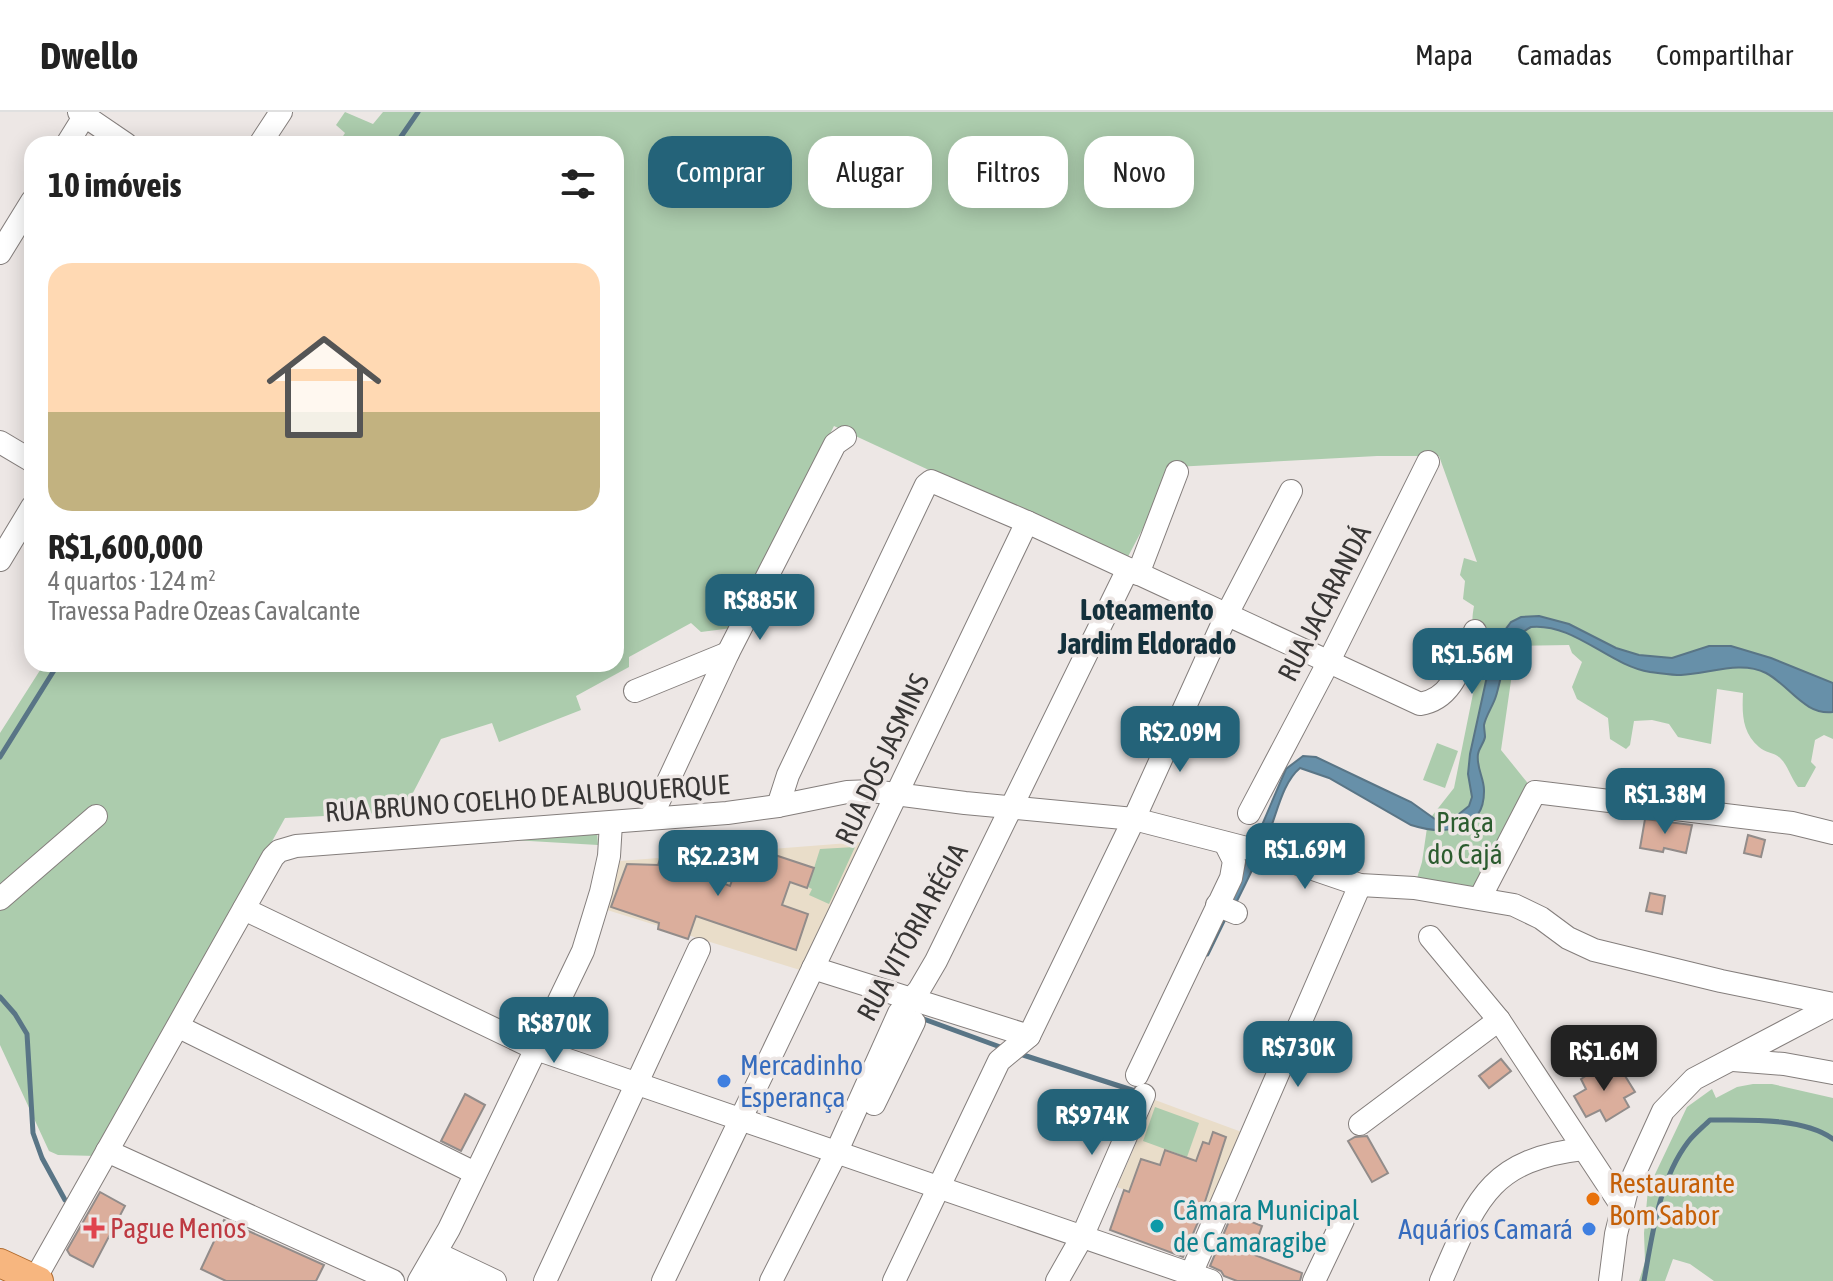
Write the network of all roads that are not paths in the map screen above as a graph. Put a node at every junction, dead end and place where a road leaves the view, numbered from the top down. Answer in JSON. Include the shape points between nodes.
{"nodes":[{"id":1,"x":281,"y":112,"type":"edge"},
{"id":2,"x":84,"y":113,"type":"edge"},
{"id":3,"x":71,"y":136,"type":"edge"},
{"id":4,"x":115,"y":136,"type":"edge"},
{"id":5,"x":265,"y":136,"type":"edge"},
{"id":6,"x":24,"y":214,"type":"edge"},
{"id":7,"x":0,"y":253,"type":"edge"},
{"id":8,"x":845,"y":437,"type":"dead end"},
{"id":9,"x":0,"y":442,"type":"edge"},
{"id":10,"x":24,"y":456,"type":"edge"},
{"id":11,"x":1428,"y":462,"type":"dead end"},
{"id":12,"x":1177,"y":472,"type":"dead end"},
{"id":13,"x":1291,"y":491,"type":"dead end"},
{"id":14,"x":24,"y":520,"type":"edge"},
{"id":15,"x":1027,"y":522,"type":"junction"},
{"id":16,"x":0,"y":560,"type":"edge"},
{"id":17,"x":1133,"y":572,"type":"junction"},
{"id":18,"x":1226,"y":616,"type":"junction"},
{"id":19,"x":1475,"y":631,"type":"dead end"},
{"id":20,"x":728,"y":653,"type":"junction"},
{"id":21,"x":1328,"y":663,"type":"junction"},
{"id":22,"x":635,"y":691,"type":"dead end"},
{"id":23,"x":898,"y":795,"type":"junction"},
{"id":24,"x":778,"y":806,"type":"junction"},
{"id":25,"x":1012,"y":807,"type":"junction"},
{"id":26,"x":1249,"y":813,"type":"dead end"},
{"id":27,"x":96,"y":816,"type":"dead end"},
{"id":28,"x":651,"y":818,"type":"junction"},
{"id":29,"x":1134,"y":819,"type":"junction"},
{"id":30,"x":611,"y":823,"type":"junction"},
{"id":31,"x":1833,"y":833,"type":"edge"},
{"id":32,"x":1229,"y":844,"type":"junction"},
{"id":33,"x":1360,"y":885,"type":"junction"},
{"id":34,"x":1480,"y":898,"type":"junction"},
{"id":35,"x":0,"y":899,"type":"edge"},
{"id":36,"x":244,"y":909,"type":"junction"},
{"id":37,"x":1430,"y":937,"type":"dead end"},
{"id":38,"x":699,"y":949,"type":"dead end"},
{"id":39,"x":813,"y":968,"type":"junction"},
{"id":40,"x":910,"y":999,"type":"junction"},
{"id":41,"x":1833,"y":1005,"type":"edge"},
{"id":42,"x":1499,"y":1020,"type":"junction"},
{"id":43,"x":914,"y":1022,"type":"dead end"},
{"id":44,"x":179,"y":1027,"type":"junction"},
{"id":45,"x":1027,"y":1038,"type":"junction"},
{"id":46,"x":536,"y":1049,"type":"junction"},
{"id":47,"x":1733,"y":1060,"type":"junction"},
{"id":48,"x":1833,"y":1073,"type":"edge"},
{"id":49,"x":636,"y":1082,"type":"junction"},
{"id":50,"x":740,"y":1119,"type":"junction"},
{"id":51,"x":1360,"y":1124,"type":"dead end"},
{"id":52,"x":1583,"y":1149,"type":"junction"},
{"id":53,"x":107,"y":1151,"type":"junction"},
{"id":54,"x":842,"y":1155,"type":"junction"},
{"id":55,"x":475,"y":1173,"type":"junction"},
{"id":56,"x":940,"y":1188,"type":"junction"},
{"id":57,"x":1623,"y":1208,"type":"junction"},
{"id":58,"x":1343,"y":1220,"type":"dead end"},
{"id":59,"x":1082,"y":1237,"type":"junction"},
{"id":60,"x":0,"y":1263,"type":"edge"},
{"id":61,"x":428,"y":1267,"type":"edge"},
{"id":62,"x":1197,"y":1279,"type":"edge"},
{"id":63,"x":37,"y":1280,"type":"edge"},
{"id":64,"x":393,"y":1281,"type":"edge"},
{"id":65,"x":458,"y":1281,"type":"edge"},
{"id":66,"x":495,"y":1281,"type":"edge"},
{"id":67,"x":545,"y":1281,"type":"edge"},
{"id":68,"x":663,"y":1281,"type":"edge"},
{"id":69,"x":771,"y":1281,"type":"edge"},
{"id":70,"x":787,"y":1281,"type":"edge"},
{"id":71,"x":894,"y":1281,"type":"edge"},
{"id":72,"x":1057,"y":1281,"type":"edge"},
{"id":73,"x":1314,"y":1281,"type":"edge"},
{"id":74,"x":1441,"y":1281,"type":"edge"},
{"id":75,"x":1610,"y":1281,"type":"edge"}],
"edges":[{"from":1,"to":5,"type":"street"},
{"from":2,"to":3,"type":"street"},
{"from":2,"to":4,"type":"street"},
{"from":6,"to":7,"type":"street"},
{"from":8,"to":20,"type":"street","via":[[835,444]]},
{"from":9,"to":10,"type":"street"},
{"from":11,"to":21,"type":"street","name":"RUA JACARANDÁ"},
{"from":12,"to":17,"type":"street","name":"RUA VITÓRIA RÉGIA"},
{"from":13,"to":18,"type":"street"},
{"from":14,"to":16,"type":"street"},
{"from":15,"to":17,"type":"street"},
{"from":15,"to":23,"type":"street","name":"RUA DOS JASMINS"},
{"from":15,"to":24,"type":"street","via":[[931,481],[926,485]]},
{"from":17,"to":18,"type":"street"},
{"from":17,"to":25,"type":"street","name":"RUA VITÓRIA RÉGIA"},
{"from":18,"to":21,"type":"street"},
{"from":18,"to":29,"type":"street"},
{"from":19,"to":21,"type":"street","via":[[1452,685],[1434,702],[1420,704]]},
{"from":20,"to":22,"type":"street"},
{"from":20,"to":28,"type":"street"},
{"from":21,"to":26,"type":"street","name":"RUA JACARANDÁ"},
{"from":23,"to":24,"type":"street","name":"RUA BRUNO COELHO DE ALBUQUERQUE","via":[[847,792]]},
{"from":23,"to":25,"type":"street","name":"RUA BRUNO COELHO DE ALBUQUERQUE"},
{"from":23,"to":39,"type":"street","name":"RUA DOS JASMINS"},
{"from":24,"to":28,"type":"street","name":"RUA BRUNO COELHO DE ALBUQUERQUE"},
{"from":25,"to":29,"type":"street","name":"RUA BRUNO COELHO DE ALBUQUERQUE"},
{"from":25,"to":40,"type":"street","name":"RUA VITÓRIA RÉGIA","via":[[936,961]]},
{"from":27,"to":35,"type":"street"},
{"from":28,"to":30,"type":"street","name":"RUA BRUNO COELHO DE ALBUQUERQUE"},
{"from":29,"to":32,"type":"street","name":"RUA BRUNO COELHO DE ALBUQUERQUE"},
{"from":29,"to":45,"type":"street"},
{"from":30,"to":36,"type":"street","name":"RUA BRUNO COELHO DE ALBUQUERQUE","via":[[287,847],[273,857]]},
{"from":30,"to":46,"type":"street","via":[[594,923]]},
{"from":31,"to":34,"type":"street","via":[[1792,823],[1535,792]]},
{"from":32,"to":33,"type":"street","name":"RUA BRUNO COELHO DE ALBUQUERQUE"},
{"from":32,"to":59,"type":"street","via":[[1234,870],[1227,909],[1140,1085]]},
{"from":33,"to":34,"type":"street","name":"RUA BRUNO COELHO DE ALBUQUERQUE"},
{"from":33,"to":62,"type":"street"},
{"from":34,"to":41,"type":"street","name":"RUA BRUNO COELHO DE ALBUQUERQUE","via":[[1514,905],[1594,950]]},
{"from":36,"to":44,"type":"street","name":"RUA BRUNO COELHO DE ALBUQUERQUE"},
{"from":36,"to":46,"type":"street"},
{"from":37,"to":42,"type":"street"},
{"from":38,"to":49,"type":"street"},
{"from":39,"to":40,"type":"street"},
{"from":39,"to":50,"type":"street","name":"RUA DOS JASMINS"},
{"from":40,"to":45,"type":"street"},
{"from":40,"to":54,"type":"street","name":"RUA VITÓRIA RÉGIA","via":[[899,1013]]},
{"from":41,"to":47,"type":"street"},
{"from":42,"to":51,"type":"street"},
{"from":42,"to":52,"type":"street"},
{"from":43,"to":54,"type":"street","name":"RUA VITÓRIA RÉGIA"},
{"from":44,"to":53,"type":"street","name":"RUA BRUNO COELHO DE ALBUQUERQUE"},
{"from":44,"to":55,"type":"street"},
{"from":45,"to":56,"type":"street","via":[[999,1061]]},
{"from":46,"to":49,"type":"street"},
{"from":46,"to":55,"type":"street"},
{"from":47,"to":48,"type":"street"},
{"from":47,"to":57,"type":"street","via":[[1694,1079],[1663,1111]]},
{"from":49,"to":50,"type":"street"},
{"from":49,"to":67,"type":"street"},
{"from":50,"to":54,"type":"street"},
{"from":50,"to":68,"type":"street","name":"RUA DOS JASMINS"},
{"from":52,"to":57,"type":"street"},
{"from":52,"to":74,"type":"street","via":[[1551,1153],[1503,1175],[1482,1195]]},
{"from":53,"to":63,"type":"street","name":"RUA BRUNO COELHO DE ALBUQUERQUE"},
{"from":53,"to":64,"type":"street"},
{"from":54,"to":56,"type":"street"},
{"from":54,"to":69,"type":"street","name":"RUA VITÓRIA RÉGIA"},
{"from":54,"to":70,"type":"street","name":"RUA VITÓRIA RÉGIA"},
{"from":55,"to":61,"type":"street"},
{"from":56,"to":59,"type":"street"},
{"from":56,"to":71,"type":"street"},
{"from":57,"to":75,"type":"street"},
{"from":58,"to":73,"type":"street"},
{"from":59,"to":62,"type":"street"},
{"from":59,"to":72,"type":"street"},
{"from":60,"to":63,"type":"main road"},
{"from":61,"to":65,"type":"street"},
{"from":61,"to":66,"type":"street"}]}
